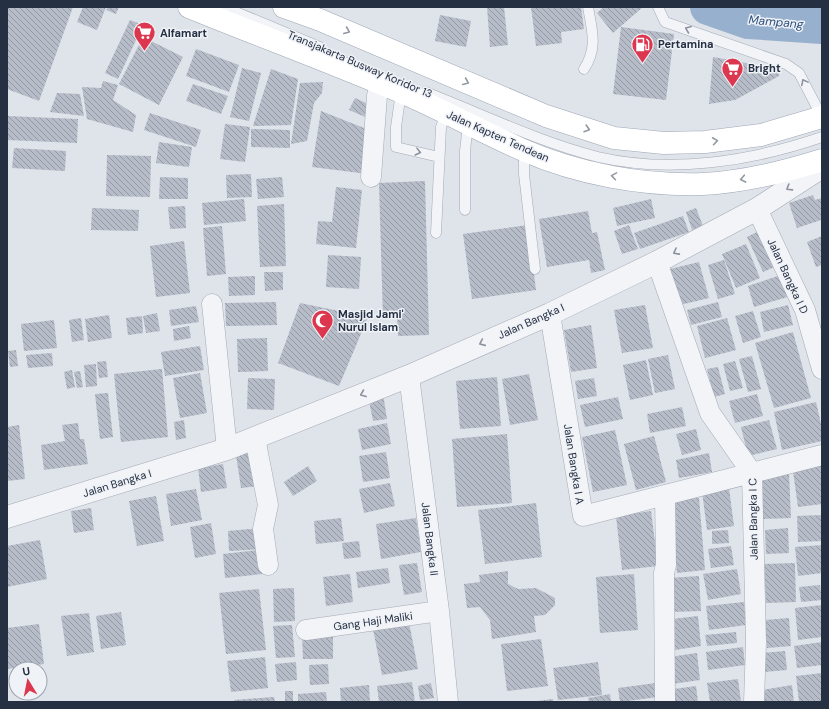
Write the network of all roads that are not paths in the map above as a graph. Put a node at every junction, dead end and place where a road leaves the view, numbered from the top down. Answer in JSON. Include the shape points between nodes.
{"nodes":[{"id":1,"x":189,"y":7,"type":"edge"},
{"id":2,"x":224,"y":7,"type":"edge"},
{"id":3,"x":284,"y":7,"type":"edge"},
{"id":4,"x":588,"y":7,"type":"edge"},
{"id":5,"x":658,"y":7,"type":"edge"},
{"id":6,"x":320,"y":13,"type":"edge"},
{"id":7,"x":584,"y":69,"type":"dead end"},
{"id":8,"x":380,"y":84,"type":"junction"},
{"id":9,"x":401,"y":92,"type":"junction"},
{"id":10,"x":446,"y":113,"type":"junction"},
{"id":11,"x":822,"y":117,"type":"edge"},
{"id":12,"x":468,"y":124,"type":"junction"},
{"id":13,"x":822,"y":137,"type":"edge"},
{"id":14,"x":524,"y":150,"type":"junction"},
{"id":15,"x":439,"y":157,"type":"junction"},
{"id":16,"x":822,"y":160,"type":"edge"},
{"id":17,"x":822,"y":167,"type":"edge"},
{"id":18,"x":371,"y":177,"type":"dead end"},
{"id":19,"x":757,"y":209,"type":"junction"},
{"id":20,"x":465,"y":210,"type":"dead end"},
{"id":21,"x":436,"y":233,"type":"dead end"},
{"id":22,"x":657,"y":262,"type":"junction"},
{"id":23,"x":535,"y":269,"type":"dead end"},
{"id":24,"x":212,"y":304,"type":"dead end"},
{"id":25,"x":550,"y":314,"type":"junction"},
{"id":26,"x":822,"y":369,"type":"edge"},
{"id":27,"x":409,"y":376,"type":"junction"},
{"id":28,"x":255,"y":438,"type":"junction"},
{"id":29,"x":227,"y":449,"type":"junction"},
{"id":30,"x":822,"y":455,"type":"edge"},
{"id":31,"x":752,"y":473,"type":"junction"},
{"id":32,"x":665,"y":495,"type":"junction"},
{"id":33,"x":7,"y":517,"type":"edge"},
{"id":34,"x":268,"y":564,"type":"dead end"},
{"id":35,"x":439,"y":611,"type":"junction"},
{"id":36,"x":306,"y":630,"type":"dead end"},
{"id":37,"x":448,"y":702,"type":"edge"},
{"id":38,"x":665,"y":702,"type":"edge"},
{"id":39,"x":754,"y":702,"type":"edge"}],
"edges":[{"from":1,"to":8,"type":"main road","name":"Jalan Kapten Tendean"},
{"from":2,"to":13,"type":"lane","name":"Transjakarta Busway Koridor 13","via":[[558,145],[599,157],[662,164],[697,164],[764,153]]},
{"from":3,"to":6,"type":"main road"},
{"from":4,"to":7,"type":"lane","via":[[594,45]]},
{"from":11,"to":5,"type":"lane","one_way":true,"via":[[799,73],[786,64],[665,22]]},
{"from":6,"to":11,"type":"main road","one_way":true,"via":[[546,116],[614,138],[664,143],[705,142],[761,134]]},
{"from":8,"to":9,"type":"main road","name":"Jalan Kapten Tendean"},
{"from":8,"to":18,"type":"street"},
{"from":9,"to":10,"type":"main road","name":"Jalan Kapten Tendean"},
{"from":9,"to":15,"type":"lane","one_way":true,"via":[[396,147]]},
{"from":10,"to":12,"type":"main road","name":"Jalan Kapten Tendean"},
{"from":10,"to":15,"type":"lane","via":[[441,127]]},
{"from":12,"to":14,"type":"main road","name":"Jalan Kapten Tendean"},
{"from":12,"to":20,"type":"lane","via":[[465,151]]},
{"from":16,"to":14,"type":"main road","name":"Jalan Kapten Tendean","one_way":true,"via":[[785,171],[736,180],[704,184],[658,183],[600,174]]},
{"from":14,"to":23,"type":"lane"},
{"from":15,"to":21,"type":"lane"},
{"from":17,"to":19,"type":"street","name":"Jalan Bangka I","one_way":true},
{"from":19,"to":22,"type":"street","name":"Jalan Bangka I","one_way":true},
{"from":19,"to":26,"type":"street","name":"Jalan Bangka I D","via":[[805,310]]},
{"from":22,"to":25,"type":"street","name":"Jalan Bangka I"},
{"from":22,"to":31,"type":"street","name":"Jalan Bangka I C","via":[[710,413]]},
{"from":24,"to":29,"type":"street"},
{"from":25,"to":27,"type":"street","name":"Jalan Bangka I","one_way":true},
{"from":25,"to":32,"type":"street","name":"Jalan Bangka I A","via":[[583,516]]},
{"from":27,"to":28,"type":"street","name":"Jalan Bangka I","one_way":true},
{"from":27,"to":35,"type":"street","name":"Jalan Bangka II"},
{"from":28,"to":29,"type":"street","name":"Jalan Bangka I"},
{"from":28,"to":34,"type":"street","via":[[268,505],[263,529]]},
{"from":29,"to":33,"type":"street","name":"Jalan Bangka I"},
{"from":30,"to":31,"type":"street"},
{"from":31,"to":32,"type":"street"},
{"from":31,"to":39,"type":"street","name":"Jalan Bangka I C","via":[[756,642]]},
{"from":32,"to":38,"type":"street"},
{"from":35,"to":36,"type":"street","name":"Gang Haji Maliki"},
{"from":35,"to":37,"type":"street","name":"Jalan Bangka II"}]}
